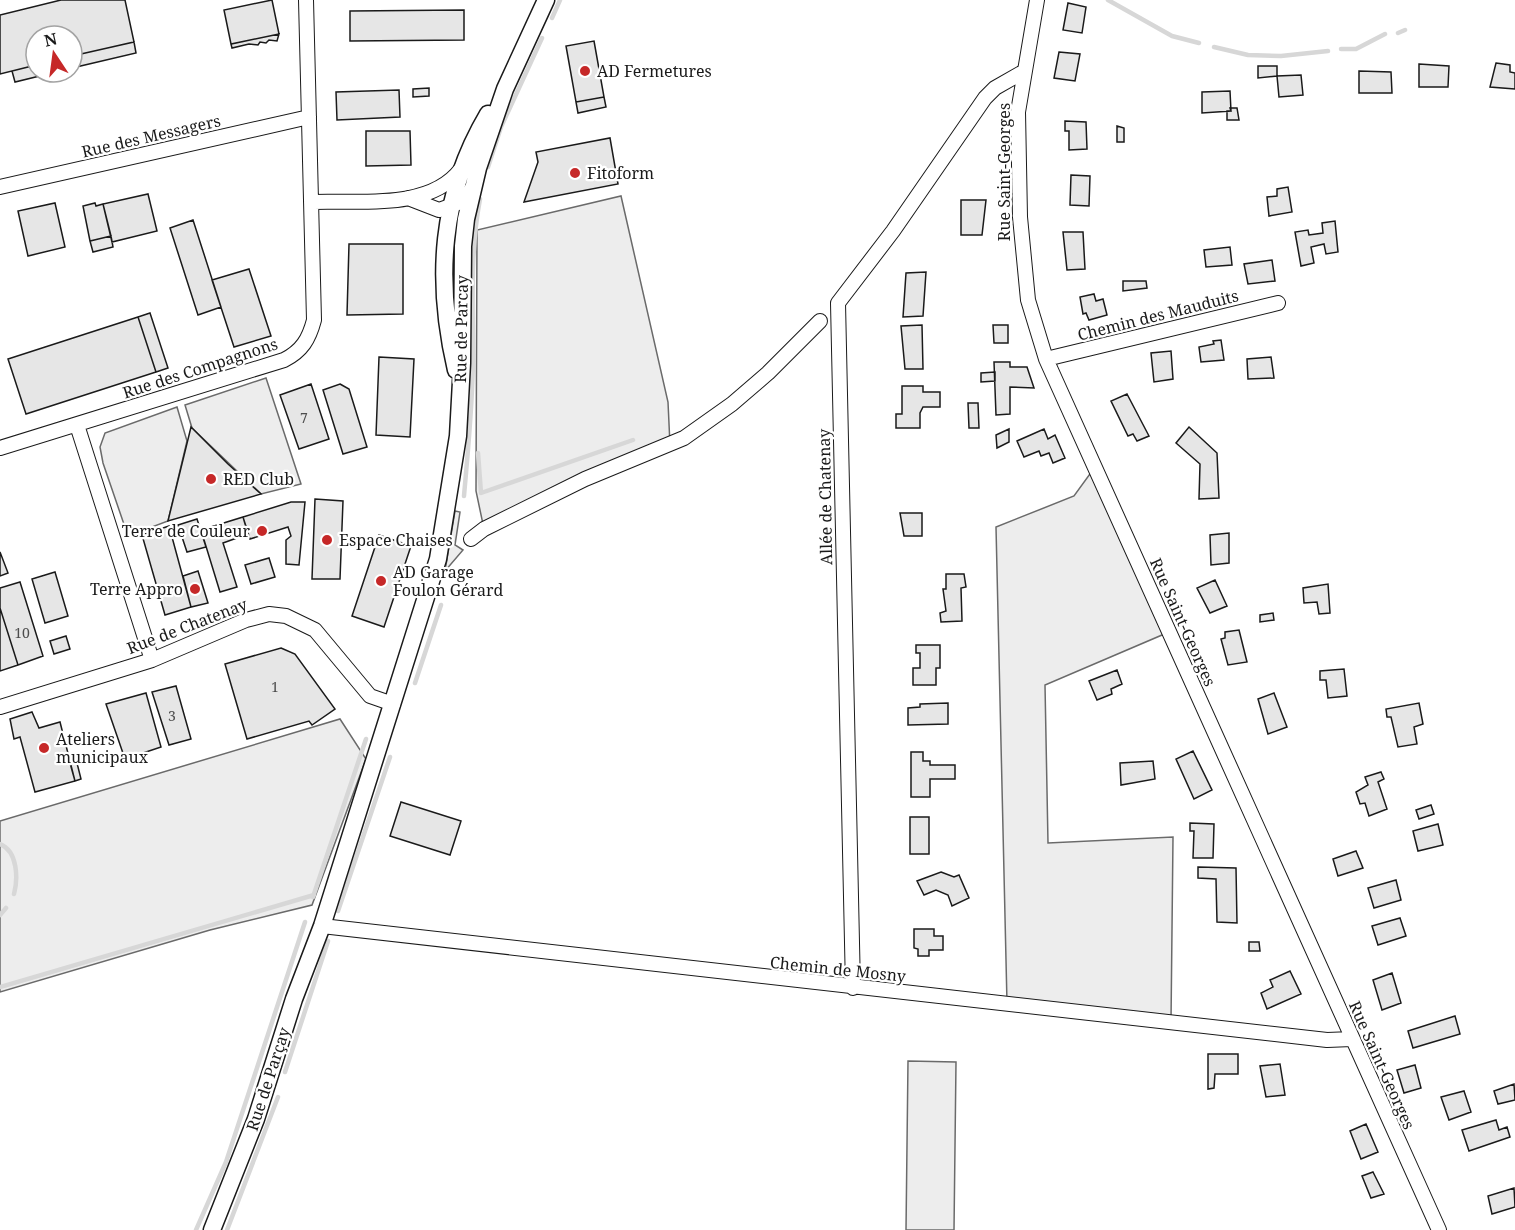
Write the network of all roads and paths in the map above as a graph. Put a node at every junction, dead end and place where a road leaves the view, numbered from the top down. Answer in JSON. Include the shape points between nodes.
{"nodes":[{"id":1,"x":306,"y":0,"type":"edge"},
{"id":2,"x":546,"y":0,"type":"edge"},
{"id":3,"x":1037,"y":0,"type":"edge"},
{"id":4,"x":1023,"y":72,"type":"junction"},
{"id":5,"x":505,"y":89,"type":"junction"},
{"id":6,"x":309,"y":117,"type":"junction"},
{"id":7,"x":461,"y":169,"type":"junction"},
{"id":8,"x":0,"y":187,"type":"edge"},
{"id":9,"x":473,"y":187,"type":"junction"},
{"id":10,"x":432,"y":190,"type":"junction"},
{"id":11,"x":408,"y":198,"type":"junction"},
{"id":12,"x":311,"y":202,"type":"junction"},
{"id":13,"x":450,"y":207,"type":"junction"},
{"id":14,"x":838,"y":303,"type":"junction"},
{"id":15,"x":1278,"y":303,"type":"dead end"},
{"id":16,"x":462,"y":306,"type":"junction"},
{"id":17,"x":1046,"y":359,"type":"junction"},
{"id":18,"x":459,"y":397,"type":"junction"},
{"id":19,"x":77,"y":425,"type":"junction"},
{"id":20,"x":0,"y":448,"type":"edge"},
{"id":21,"x":471,"y":539,"type":"dead end"},
{"id":22,"x":152,"y":660,"type":"junction"},
{"id":23,"x":393,"y":704,"type":"junction"},
{"id":24,"x":0,"y":707,"type":"edge"},
{"id":25,"x":322,"y":926,"type":"junction"},
{"id":26,"x":853,"y":988,"type":"junction"},
{"id":27,"x":1352,"y":1039,"type":"junction"},
{"id":28,"x":212,"y":1230,"type":"edge"},
{"id":29,"x":1439,"y":1230,"type":"edge"}],
"edges":[{"from":1,"to":6,"type":"street"},
{"from":2,"to":5,"type":"street","name":"Rue de Parcay"},
{"from":3,"to":4,"type":"street","name":"Rue Saint-Georges"},
{"from":4,"to":14,"type":"street","via":[[985,98]]},
{"from":4,"to":17,"type":"street","name":"Rue Saint-Georges","via":[[1018,126],[1022,255],[1028,300]]},
{"from":5,"to":7,"type":"street","name":"Rue de Parcay","via":[[474,138]]},
{"from":5,"to":9,"type":"street","name":"Rue de Parcay"},
{"from":6,"to":8,"type":"street","name":"Rue des Messagers"},
{"from":6,"to":12,"type":"street"},
{"from":7,"to":10,"type":"street","via":[[451,180]]},
{"from":7,"to":13,"type":"street","name":"Rue de Parcay"},
{"from":9,"to":13,"type":"street"},
{"from":9,"to":16,"type":"street","name":"Rue de Parcay","via":[[463,246]]},
{"from":10,"to":11,"type":"street"},
{"from":10,"to":13,"type":"street"},
{"from":11,"to":12,"type":"street"},
{"from":11,"to":13,"type":"street"},
{"from":12,"to":19,"type":"street","name":"Rue des Compagnons","via":[[314,320],[301,349],[284,360]]},
{"from":13,"to":16,"type":"street"},
{"from":13,"to":18,"type":"street","name":"Rue de Parcay","via":[[444,307]]},
{"from":14,"to":21,"type":"street","via":[[768,374],[684,438],[585,479]]},
{"from":14,"to":26,"type":"street","name":"Allée de Chatenay"},
{"from":15,"to":17,"type":"street","name":"Chemin des Mauduits"},
{"from":16,"to":18,"type":"street","name":"Rue de Parcay"},
{"from":17,"to":27,"type":"street","name":"Rue Saint-Georges"},
{"from":18,"to":23,"type":"street","name":"Rue de Parçay","via":[[452,481],[440,549]]},
{"from":19,"to":20,"type":"street","name":"Rue des Compagnons"},
{"from":19,"to":22,"type":"street"},
{"from":22,"to":23,"type":"street","name":"Rue de Chatenay","via":[[259,615],[286,616],[315,630],[370,696]]},
{"from":22,"to":24,"type":"street","name":"Rue de Chatenay"},
{"from":23,"to":25,"type":"street","name":"Rue de Parçay"},
{"from":25,"to":26,"type":"street","name":"Chemin de Mosny"},
{"from":25,"to":28,"type":"street","name":"Rue de Parçay","via":[[252,1129]]},
{"from":26,"to":27,"type":"street","name":"Chemin de Mosny","via":[[1327,1040]]},
{"from":27,"to":29,"type":"street","name":"Rue Saint-Georges"}]}
